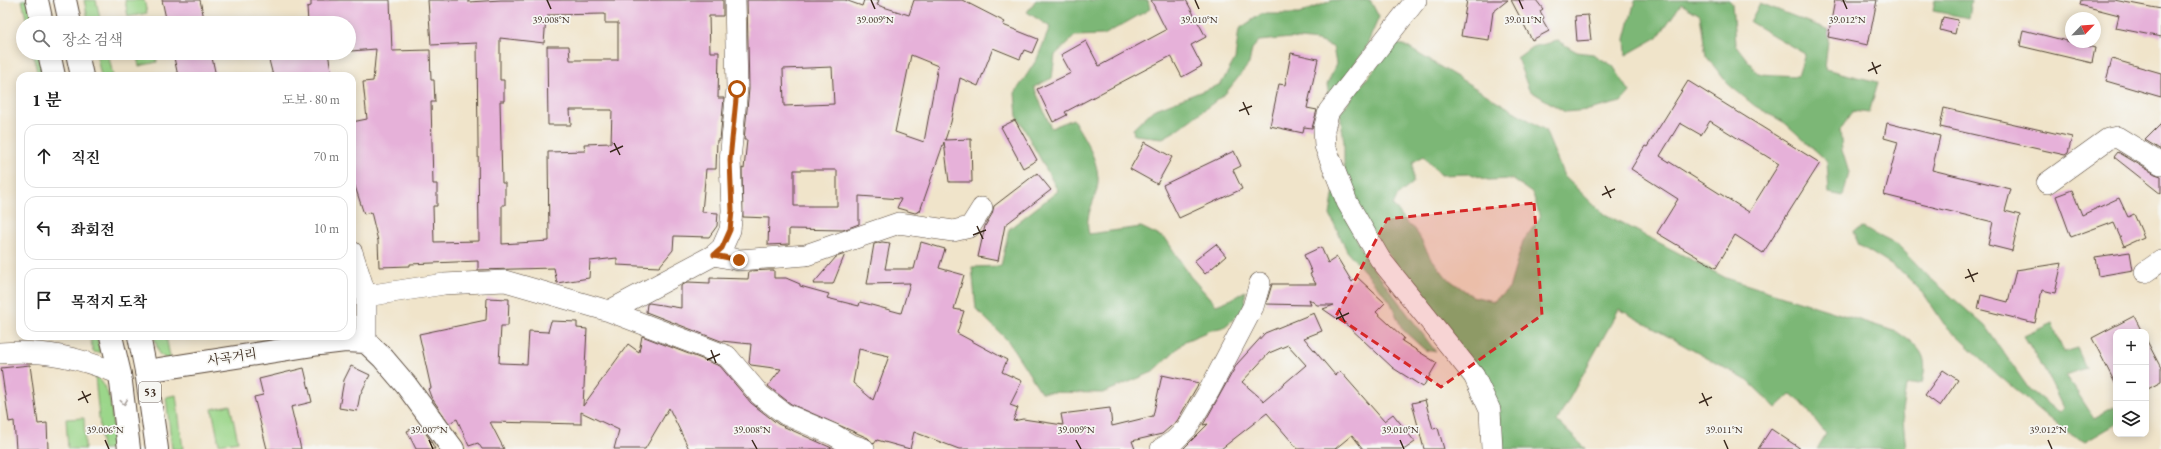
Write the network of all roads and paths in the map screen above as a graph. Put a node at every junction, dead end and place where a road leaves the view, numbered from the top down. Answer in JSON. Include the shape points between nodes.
{"nodes":[{"id":1,"x":37,"y":0,"type":"edge"},
{"id":2,"x":65,"y":0,"type":"edge"},
{"id":3,"x":735,"y":0,"type":"edge"},
{"id":4,"x":1416,"y":0,"type":"edge"},
{"id":5,"x":40,"y":16,"type":"edge"},
{"id":6,"x":68,"y":16,"type":"edge"},
{"id":7,"x":51,"y":60,"type":"edge"},
{"id":8,"x":78,"y":60,"type":"edge"},
{"id":9,"x":53,"y":72,"type":"edge"},
{"id":10,"x":81,"y":72,"type":"edge"},
{"id":11,"x":2161,"y":164,"type":"edge"},
{"id":12,"x":2047,"y":184,"type":"dead end"},
{"id":13,"x":982,"y":208,"type":"dead end"},
{"id":14,"x":714,"y":255,"type":"junction"},
{"id":15,"x":356,"y":265,"type":"edge"},
{"id":16,"x":1260,"y":283,"type":"dead end"},
{"id":17,"x":366,"y":296,"type":"junction"},
{"id":18,"x":609,"y":311,"type":"junction"},
{"id":19,"x":113,"y":340,"type":"edge"},
{"id":20,"x":140,"y":340,"type":"edge"},
{"id":21,"x":366,"y":342,"type":"junction"},
{"id":22,"x":0,"y":353,"type":"edge"},
{"id":23,"x":146,"y":371,"type":"junction"},
{"id":24,"x":120,"y":374,"type":"junction"},
{"id":25,"x":130,"y":449,"type":"edge"},
{"id":26,"x":157,"y":449,"type":"edge"},
{"id":27,"x":453,"y":449,"type":"edge"},
{"id":28,"x":864,"y":449,"type":"edge"},
{"id":29,"x":1161,"y":449,"type":"edge"},
{"id":30,"x":1492,"y":449,"type":"edge"}],
"edges":[{"from":1,"to":5,"type":"street"},
{"from":2,"to":6,"type":"street"},
{"from":3,"to":14,"type":"street","via":[[737,89],[730,160],[731,224],[722,248]]},
{"from":4,"to":30,"type":"street","via":[[1329,111],[1324,129],[1324,146],[1347,202],[1380,259],[1474,376],[1490,410]]},
{"from":7,"to":9,"type":"street"},
{"from":8,"to":10,"type":"street"},
{"from":11,"to":12,"type":"street","via":[[2117,137],[2108,140]]},
{"from":13,"to":14,"type":"street","via":[[970,227],[953,231],[899,223],[806,254],[739,260]]},
{"from":14,"to":18,"type":"street"},
{"from":15,"to":17,"type":"street"},
{"from":16,"to":29,"type":"street","via":[[1253,307],[1187,428]]},
{"from":17,"to":18,"type":"street","via":[[444,284],[506,281]]},
{"from":17,"to":21,"type":"street"},
{"from":18,"to":28,"type":"street","via":[[727,356],[760,396],[785,414]]},
{"from":19,"to":24,"type":"street","number":"53"},
{"from":20,"to":23,"type":"street","number":"53"},
{"from":21,"to":23,"type":"street","name":"사곡거리","via":[[320,344]]},
{"from":21,"to":27,"type":"street","via":[[384,358],[406,385]]},
{"from":22,"to":24,"type":"street","via":[[53,354],[78,358]]},
{"from":23,"to":26,"type":"street","number":"53"},
{"from":24,"to":25,"type":"street","number":"53","one_way":true}]}
